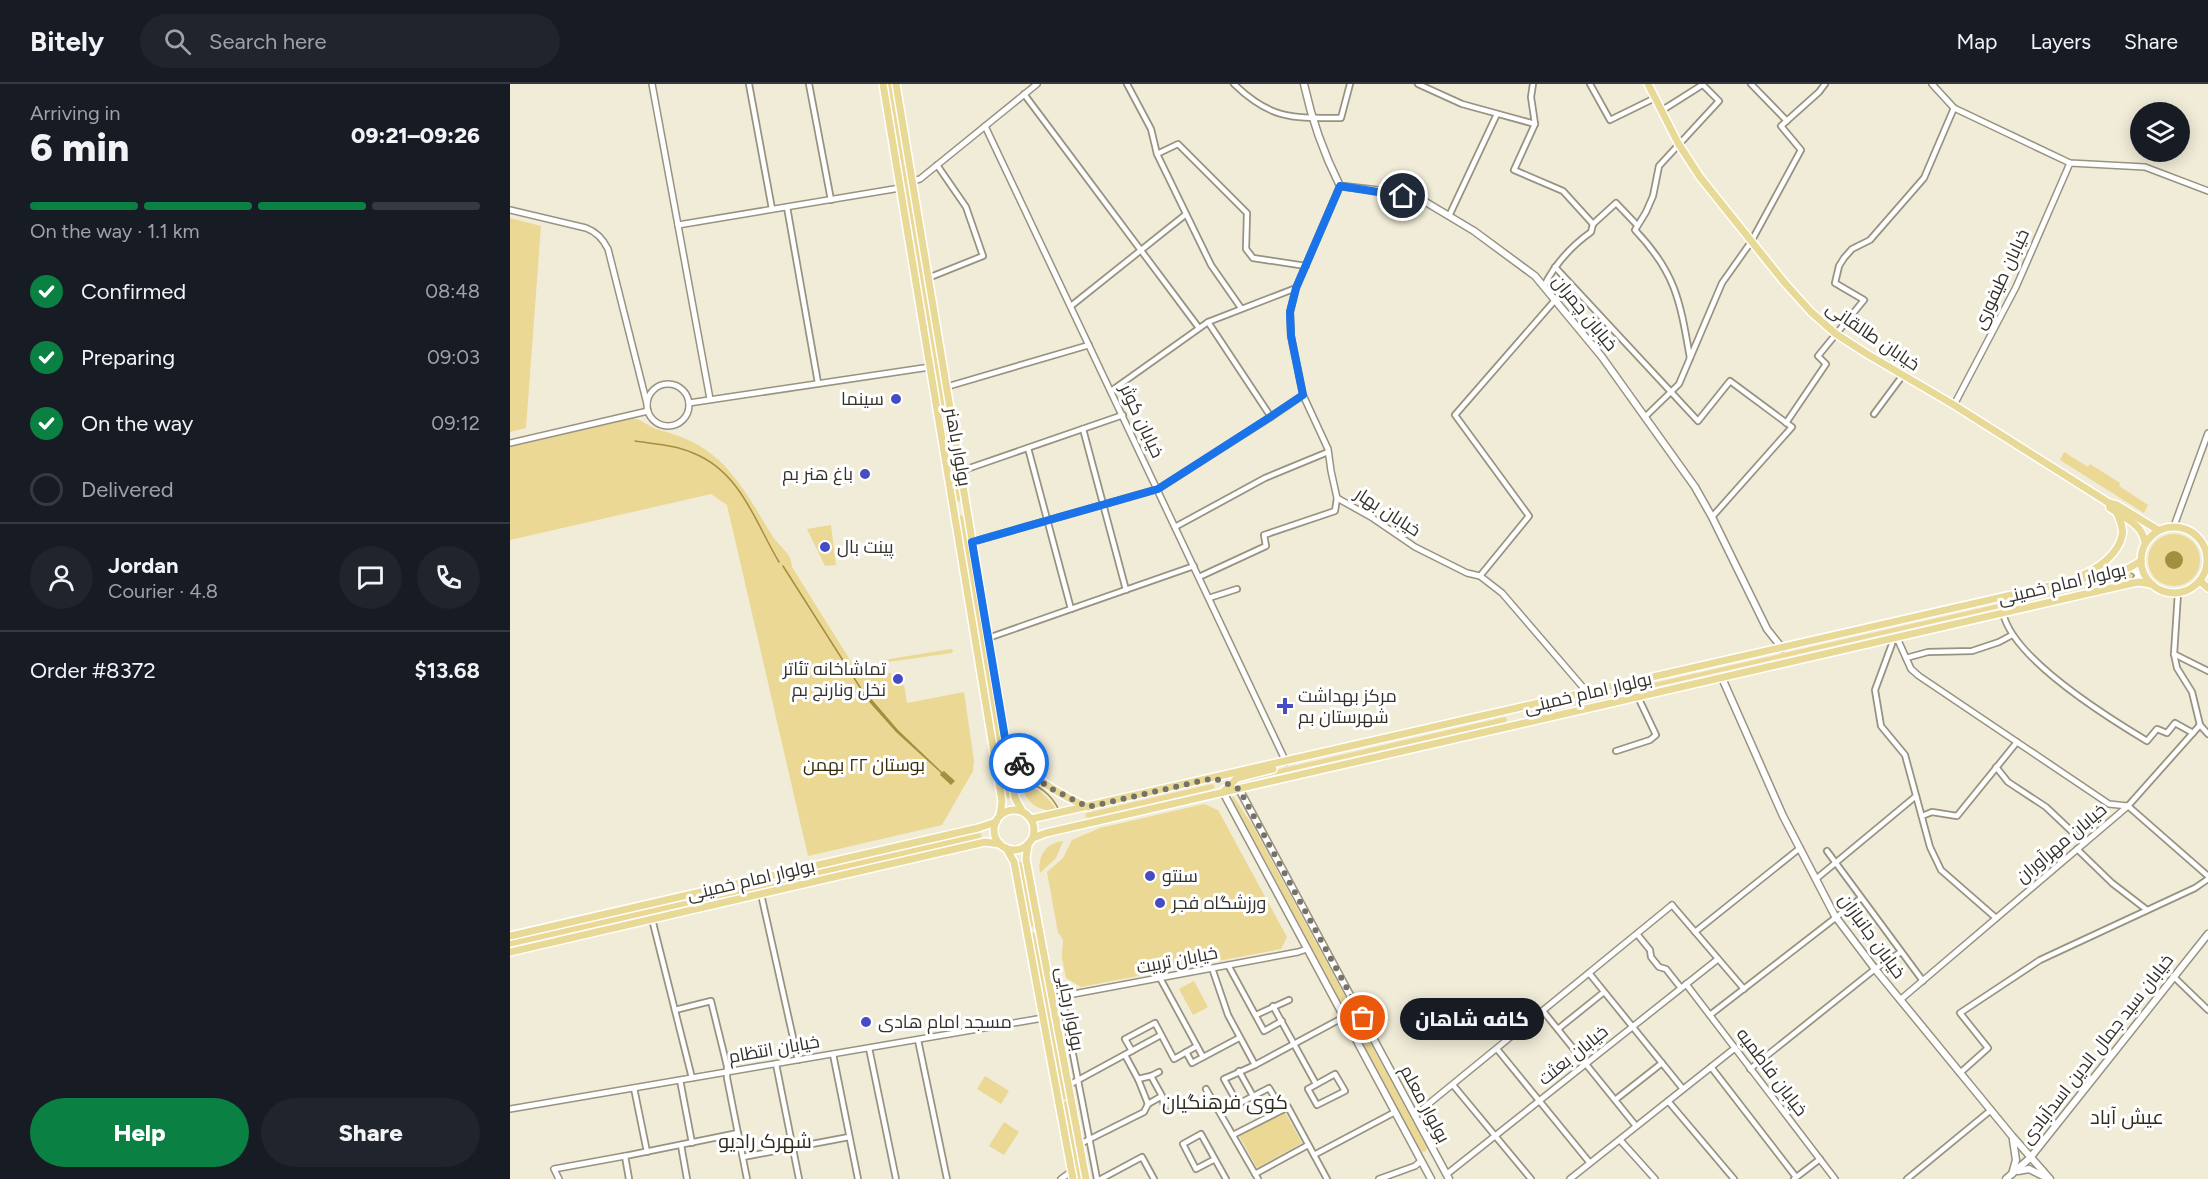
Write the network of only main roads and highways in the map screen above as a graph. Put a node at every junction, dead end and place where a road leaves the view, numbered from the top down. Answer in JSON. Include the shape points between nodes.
{"nodes":[{"id":1,"x":883,"y":84,"type":"edge"},
{"id":2,"x":896,"y":84,"type":"edge"},
{"id":3,"x":1304,"y":84,"type":"edge"},
{"id":4,"x":1648,"y":84,"type":"edge"},
{"id":5,"x":2109,"y":504,"type":"junction"},
{"id":6,"x":966,"y":508,"type":"junction"},
{"id":7,"x":954,"y":510,"type":"junction"},
{"id":8,"x":2117,"y":513,"type":"junction"},
{"id":9,"x":2158,"y":530,"type":"junction"},
{"id":10,"x":2205,"y":541,"type":"edge"},
{"id":11,"x":2145,"y":543,"type":"junction"},
{"id":12,"x":2208,"y":556,"type":"edge"},
{"id":13,"x":2141,"y":561,"type":"junction"},
{"id":14,"x":2200,"y":581,"type":"junction"},
{"id":15,"x":2062,"y":583,"type":"junction"},
{"id":16,"x":2151,"y":584,"type":"junction"},
{"id":17,"x":2208,"y":588,"type":"edge"},
{"id":18,"x":1782,"y":648,"type":"junction"},
{"id":19,"x":1722,"y":678,"type":"junction"},
{"id":20,"x":1514,"y":709,"type":"junction"},
{"id":21,"x":1518,"y":724,"type":"junction"},
{"id":22,"x":1007,"y":750,"type":"junction"},
{"id":23,"x":1333,"y":751,"type":"junction"},
{"id":24,"x":1214,"y":778,"type":"junction"},
{"id":25,"x":1237,"y":778,"type":"junction"},
{"id":26,"x":1229,"y":784,"type":"junction"},
{"id":27,"x":1249,"y":786,"type":"junction"},
{"id":28,"x":1239,"y":789,"type":"junction"},
{"id":29,"x":1223,"y":792,"type":"junction"},
{"id":30,"x":1088,"y":807,"type":"junction"},
{"id":31,"x":1076,"y":810,"type":"junction"},
{"id":32,"x":1022,"y":811,"type":"junction"},
{"id":33,"x":998,"y":819,"type":"junction"},
{"id":34,"x":1031,"y":819,"type":"junction"},
{"id":35,"x":1080,"y":825,"type":"junction"},
{"id":36,"x":978,"y":828,"type":"junction"},
{"id":37,"x":1030,"y":841,"type":"junction"},
{"id":38,"x":983,"y":842,"type":"junction"},
{"id":39,"x":1003,"y":846,"type":"junction"},
{"id":40,"x":1040,"y":934,"type":"junction"},
{"id":41,"x":2208,"y":934,"type":"edge"},
{"id":42,"x":510,"y":936,"type":"edge"},
{"id":43,"x":1028,"y":936,"type":"junction"},
{"id":44,"x":510,"y":952,"type":"edge"},
{"id":45,"x":2012,"y":1136,"type":"junction"},
{"id":46,"x":1435,"y":1154,"type":"junction"},
{"id":47,"x":2030,"y":1158,"type":"junction"},
{"id":48,"x":1421,"y":1161,"type":"junction"},
{"id":49,"x":1448,"y":1177,"type":"edge"},
{"id":50,"x":2009,"y":1177,"type":"edge"},
{"id":51,"x":1073,"y":1179,"type":"edge"},
{"id":52,"x":1086,"y":1179,"type":"edge"},
{"id":53,"x":1431,"y":1179,"type":"edge"},
{"id":54,"x":2050,"y":1179,"type":"edge"}],
"edges":[{"from":1,"to":7,"type":"main road","name":"بولوار باهنر"},
{"from":2,"to":6,"type":"main road","name":"بولوار باهنر"},
{"from":3,"to":18,"type":"main road","name":"خیابان چمران","via":[[1323,153],[1340,186],[1424,201],[1500,250],[1535,276],[1556,299],[1646,416],[1695,488],[1767,629]]},
{"from":4,"to":5,"type":"main road","name":"خیابان طالقانی","via":[[1700,177],[1811,312],[1836,334]]},
{"from":5,"to":8,"type":"main road"},
{"from":5,"to":9,"type":"main road","name":"خیابان طالقانی"},
{"from":6,"to":7,"type":"main road"},
{"from":6,"to":22,"type":"main road","name":"بولوار باهنر"},
{"from":7,"to":33,"type":"main road","name":"بولوار باهنر","via":[[1002,801]]},
{"from":8,"to":11,"type":"main road","via":[[2141,531]]},
{"from":8,"to":15,"type":"main road","via":[[2122,536],[2109,558],[2095,570]]},
{"from":9,"to":10,"type":"main road","via":[[2174,526],[2188,529]]},
{"from":9,"to":11,"type":"main road"},
{"from":10,"to":12,"type":"main road"},
{"from":11,"to":13,"type":"main road"},
{"from":12,"to":14,"type":"main road"},
{"from":13,"to":15,"type":"main road","name":"بولوار امام خمینی","via":[[2128,568]]},
{"from":13,"to":16,"type":"main road"},
{"from":14,"to":16,"type":"main road","via":[[2190,590],[2178,593],[2161,591]]},
{"from":14,"to":17,"type":"main road"},
{"from":15,"to":18,"type":"main road","name":"بولوار امام خمینی"},
{"from":16,"to":19,"type":"main road","name":"بولوار امام خمینی","via":[[2133,583]]},
{"from":18,"to":20,"type":"main road","name":"بولوار امام خمینی"},
{"from":19,"to":21,"type":"main road","name":"بولوار امام خمینی"},
{"from":19,"to":45,"type":"main road","name":"خیابان جانبازان","via":[[1783,816],[1834,916]]},
{"from":20,"to":21,"type":"main road"},
{"from":20,"to":23,"type":"main road","name":"بولوار امام خمینی"},
{"from":21,"to":27,"type":"main road","name":"بولوار امام خمینی"},
{"from":22,"to":30,"type":"main road","via":[[1039,781]]},
{"from":22,"to":32,"type":"main road","name":"بولوار باهنر","via":[[1015,798]]},
{"from":23,"to":24,"type":"main road","name":"بولوار امام خمینی"},
{"from":23,"to":25,"type":"main road"},
{"from":24,"to":26,"type":"main road"},
{"from":24,"to":30,"type":"main road","name":"بولوار امام خمینی"},
{"from":25,"to":26,"type":"main road"},
{"from":25,"to":27,"type":"main road"},
{"from":26,"to":28,"type":"main road"},
{"from":26,"to":29,"type":"main road"},
{"from":27,"to":28,"type":"main road","name":"بولوار امام خمینی"},
{"from":28,"to":29,"type":"main road","name":"بولوار امام خمینی"},
{"from":28,"to":46,"type":"main road","name":"بولوار معلم"},
{"from":29,"to":35,"type":"main road","name":"بولوار امام خمینی"},
{"from":29,"to":48,"type":"main road","name":"بولوار معلم"},
{"from":30,"to":31,"type":"main road","name":"بولوار امام خمینی"},
{"from":31,"to":34,"type":"main road","name":"بولوار امام خمینی"},
{"from":31,"to":35,"type":"main road"},
{"from":32,"to":33,"type":"main road","via":[[1011,810]]},
{"from":32,"to":34,"type":"main road"},
{"from":33,"to":36,"type":"main road","name":"بولوار امام خمینی"},
{"from":33,"to":39,"type":"main road","via":[[994,833]]},
{"from":34,"to":37,"type":"main road","via":[[1034,826]]},
{"from":35,"to":37,"type":"main road","name":"بولوار امام خمینی"},
{"from":36,"to":38,"type":"main road"},
{"from":36,"to":42,"type":"main road","name":"بولوار امام خمینی"},
{"from":37,"to":39,"type":"main road","via":[[1018,850]]},
{"from":37,"to":40,"type":"main road","name":"بولوار رجایی","via":[[1026,859]]},
{"from":38,"to":39,"type":"main road","name":"بولوار امام خمینی"},
{"from":38,"to":44,"type":"main road","name":"بولوار امام خمینی"},
{"from":39,"to":43,"type":"main road","name":"بولوار رجایی","via":[[1014,862]]},
{"from":40,"to":43,"type":"main road","via":[[1033,929]]},
{"from":40,"to":52,"type":"main road","name":"بولوار رجایی"},
{"from":41,"to":47,"type":"main road","name":"خیابان سید جمال الدین اسدآبادی"},
{"from":43,"to":51,"type":"main road","name":"بولوار رجایی"},
{"from":45,"to":47,"type":"main road","name":"خیابان جانبازان"},
{"from":45,"to":50,"type":"main road","via":[[2016,1160]]},
{"from":46,"to":48,"type":"main road"},
{"from":46,"to":49,"type":"main road","name":"بولوار معلم"},
{"from":47,"to":50,"type":"main road","name":"خیابان سید جمال الدین اسدآبادی"},
{"from":47,"to":54,"type":"main road","name":"خیابان جانبازان"},
{"from":48,"to":53,"type":"main road","name":"بولوار معلم"},
{"from":50,"to":54,"type":"main road","via":[[2026,1169]]}]}
